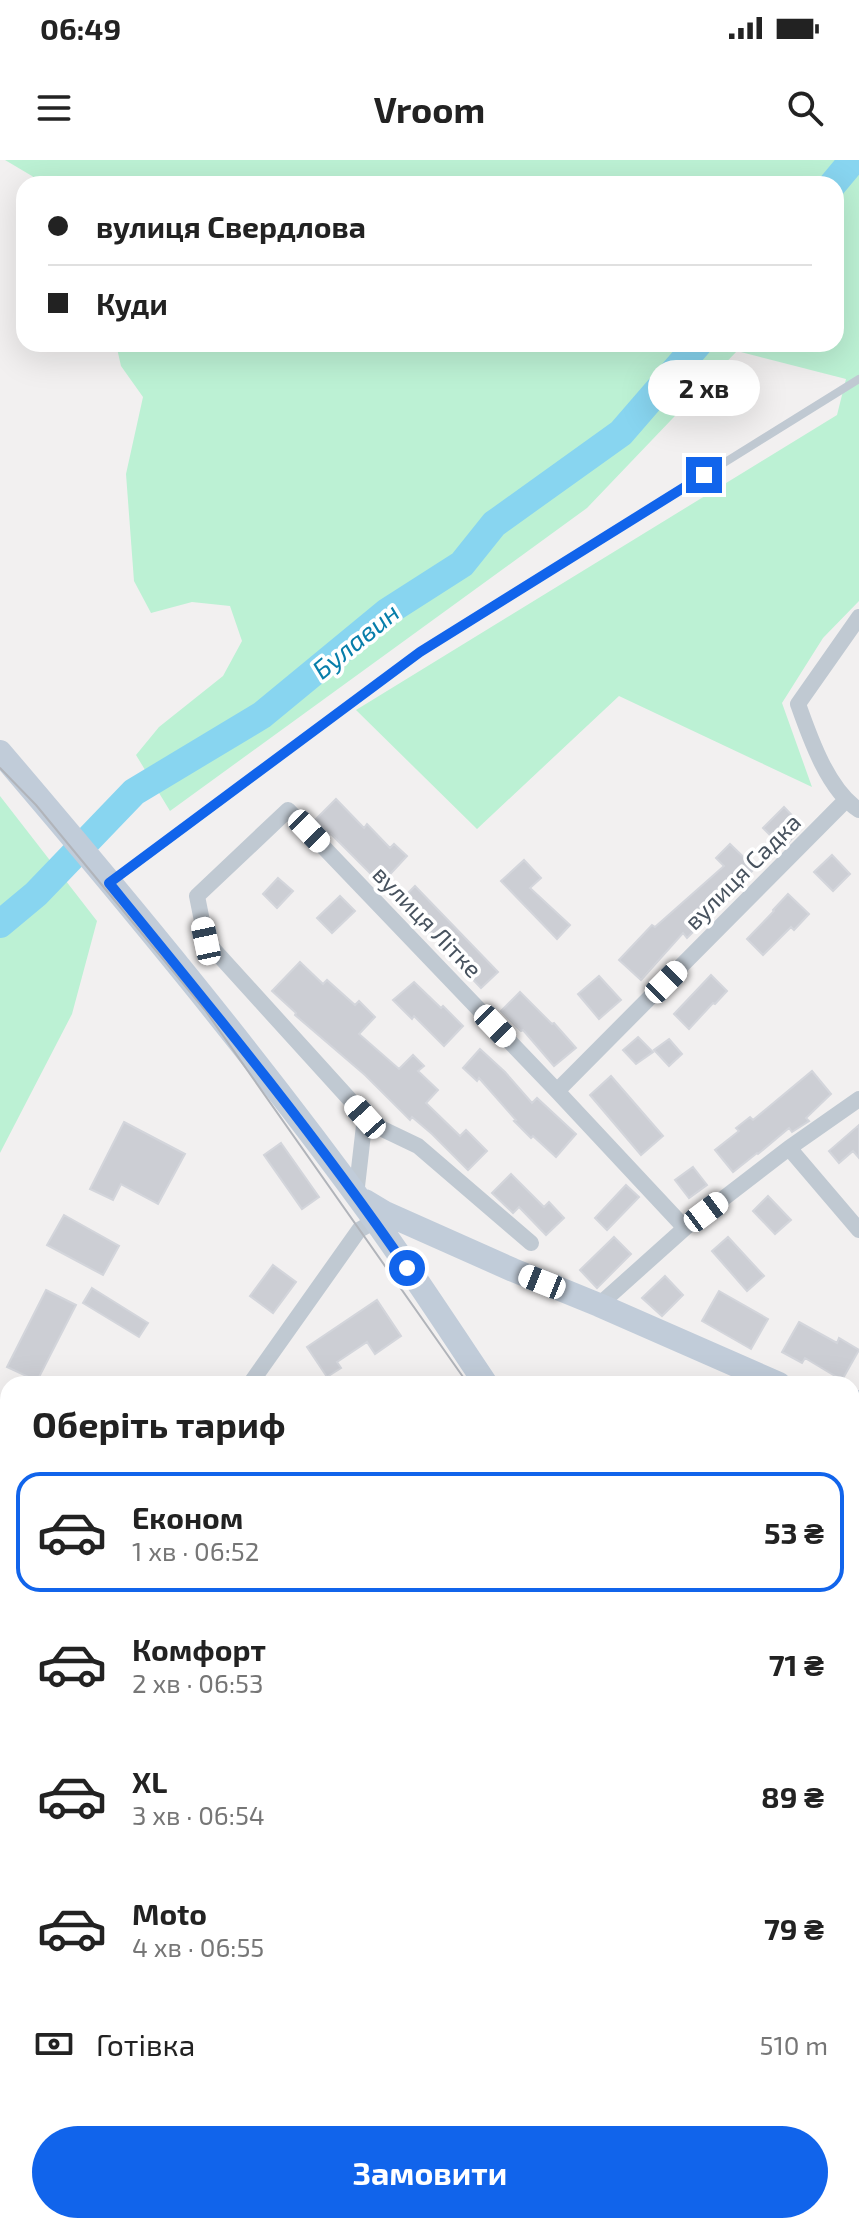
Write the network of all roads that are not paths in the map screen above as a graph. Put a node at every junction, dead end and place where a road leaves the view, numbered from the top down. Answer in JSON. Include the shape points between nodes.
{"nodes":[{"id":1,"x":859,"y":379,"type":"edge"},
{"id":2,"x":859,"y":617,"type":"edge"},
{"id":3,"x":0,"y":752,"type":"edge"},
{"id":4,"x":852,"y":805,"type":"edge"},
{"id":5,"x":105,"y":878,"type":"junction"},
{"id":6,"x":557,"y":1091,"type":"junction"},
{"id":7,"x":859,"y":1099,"type":"edge"},
{"id":8,"x":365,"y":1117,"type":"junction"},
{"id":9,"x":789,"y":1148,"type":"junction"},
{"id":10,"x":356,"y":1195,"type":"junction"},
{"id":11,"x":375,"y":1221,"type":"junction"},
{"id":12,"x":685,"y":1228,"type":"junction"},
{"id":13,"x":859,"y":1230,"type":"edge"},
{"id":14,"x":531,"y":1243,"type":"dead end"},
{"id":15,"x":599,"y":1305,"type":"junction"},
{"id":16,"x":256,"y":1376,"type":"edge"},
{"id":17,"x":481,"y":1376,"type":"edge"},
{"id":18,"x":761,"y":1376,"type":"edge"}],
"edges":[{"from":1,"to":5,"type":"lane","via":[[420,652]]},
{"from":2,"to":4,"type":"street","via":[[798,704],[813,747]]},
{"from":3,"to":5,"type":"street"},
{"from":4,"to":6,"type":"street","name":"вулиця Садка","via":[[826,821]]},
{"from":5,"to":10,"type":"street"},
{"from":6,"to":8,"type":"street","name":"вулиця Літке","via":[[288,810],[197,896],[206,941]]},
{"from":6,"to":12,"type":"street","name":"вулиця Літке"},
{"from":7,"to":9,"type":"street"},
{"from":8,"to":10,"type":"street"},
{"from":8,"to":14,"type":"street","via":[[418,1146]]},
{"from":9,"to":12,"type":"street"},
{"from":9,"to":13,"type":"street"},
{"from":10,"to":11,"type":"street"},
{"from":10,"to":15,"type":"street","via":[[411,1225]]},
{"from":11,"to":16,"type":"street","via":[[359,1230]]},
{"from":11,"to":17,"type":"street"},
{"from":12,"to":15,"type":"street"},
{"from":15,"to":18,"type":"street"}]}
